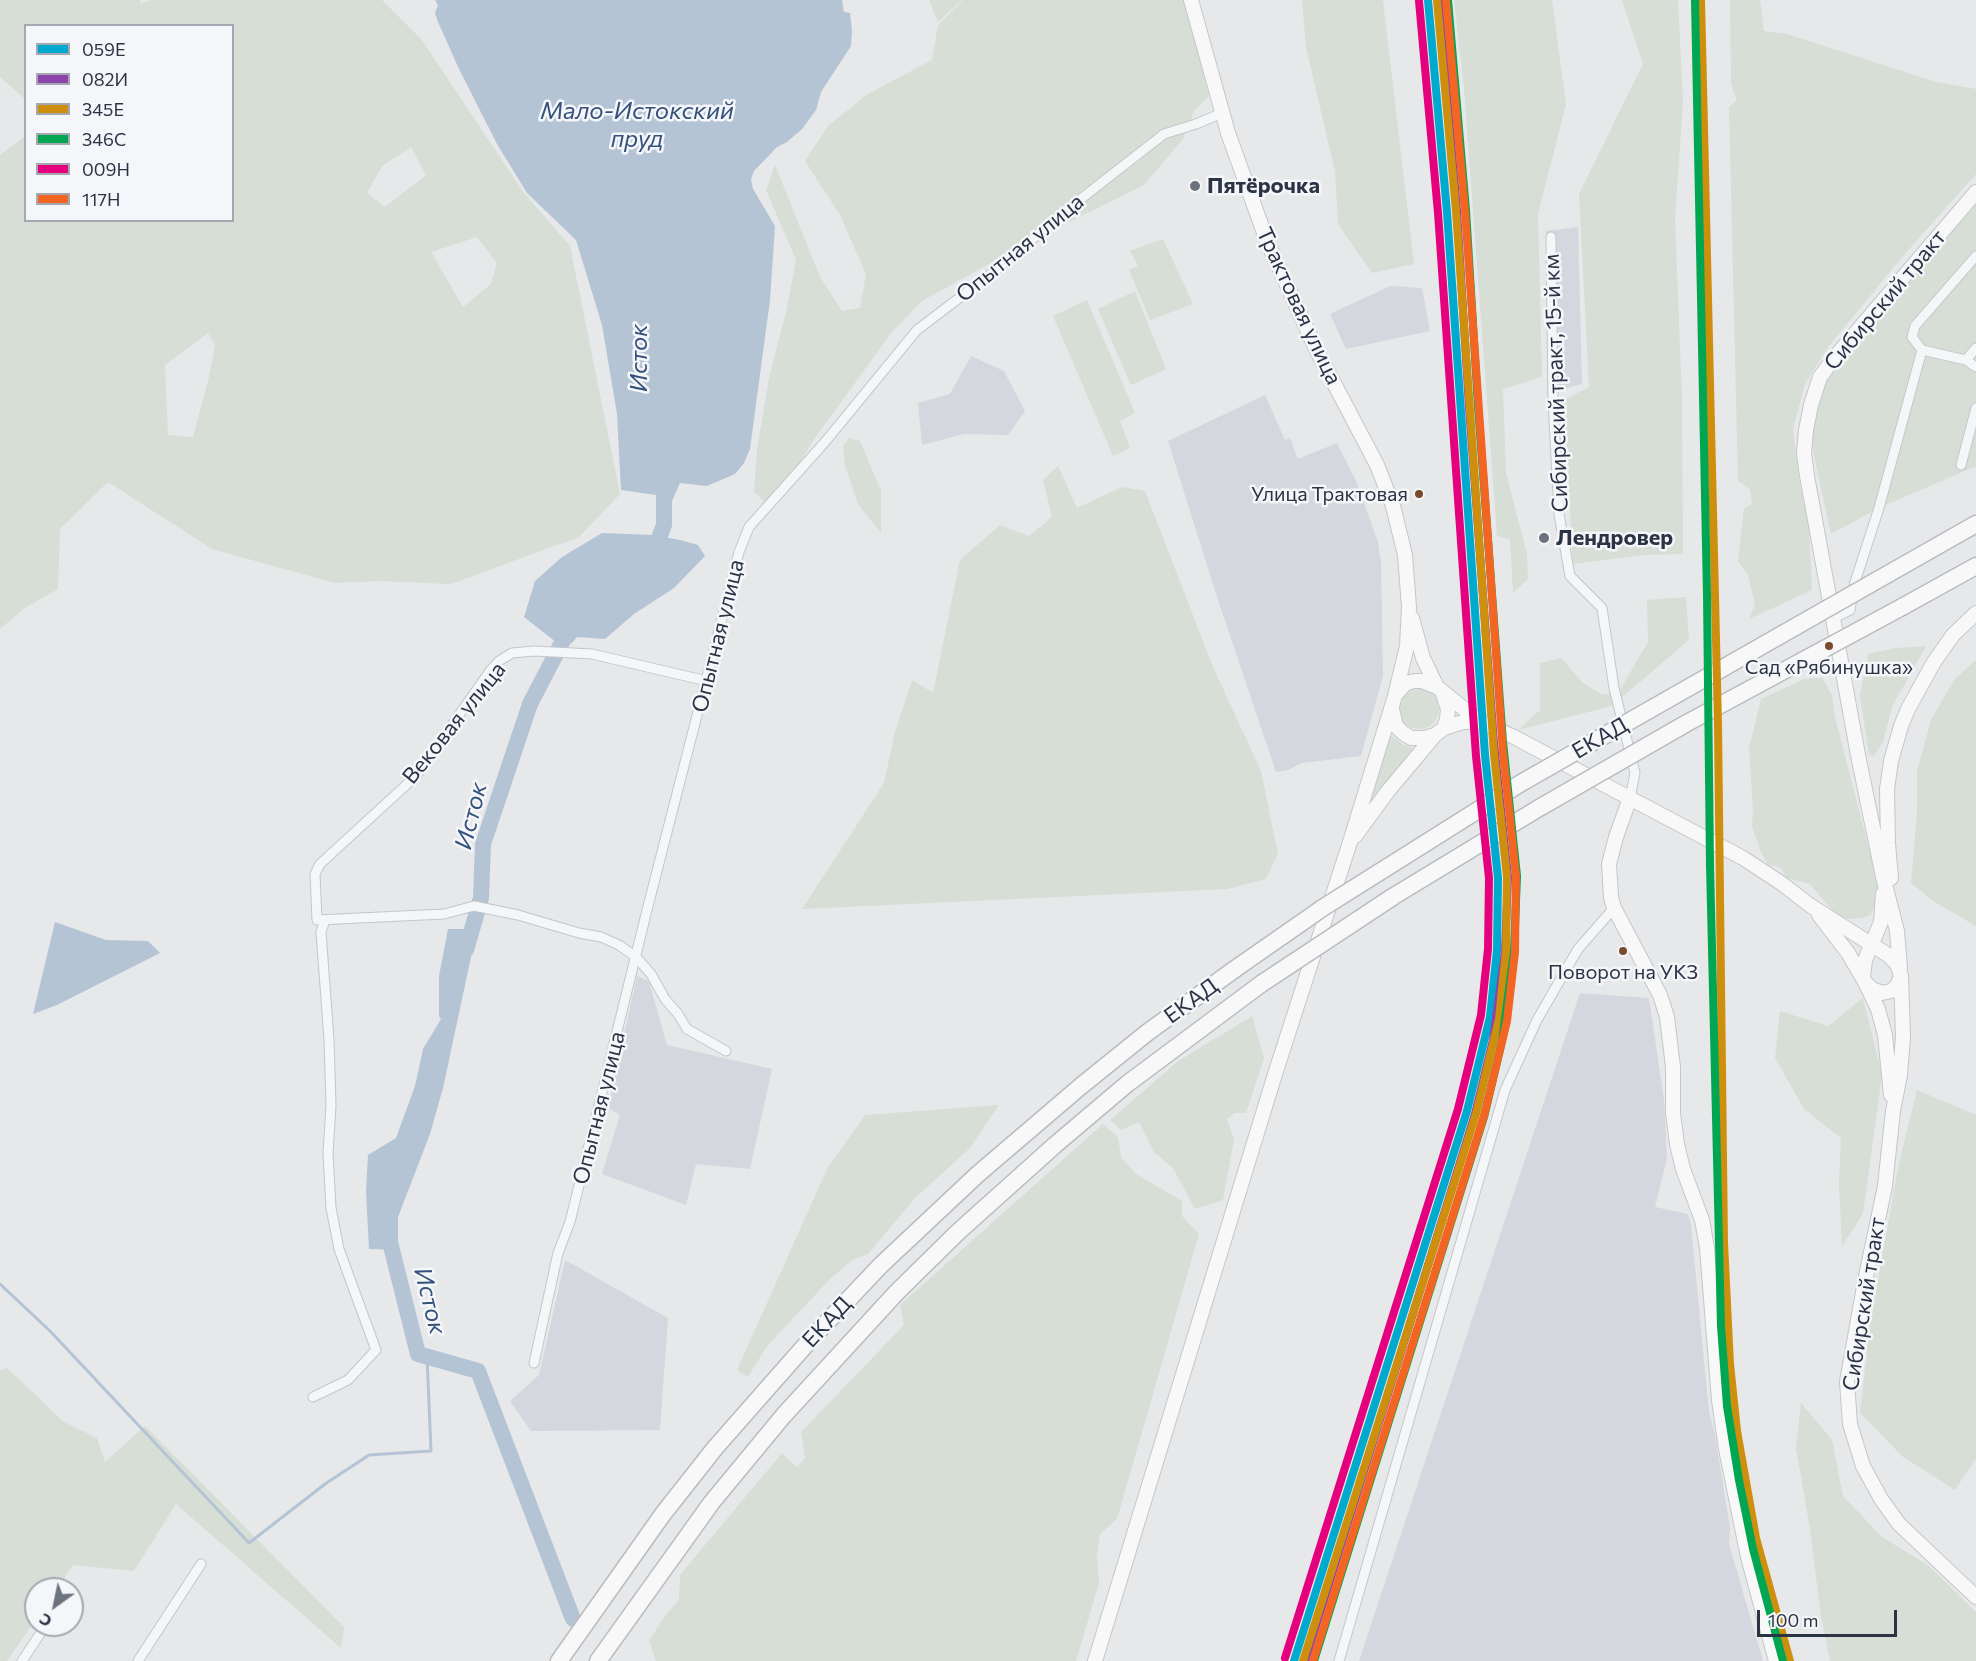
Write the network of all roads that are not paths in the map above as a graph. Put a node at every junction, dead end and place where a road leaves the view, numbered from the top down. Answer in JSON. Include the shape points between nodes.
{"nodes":[{"id":1,"x":1191,"y":0,"type":"edge"},
{"id":2,"x":1222,"y":113,"type":"junction"},
{"id":3,"x":1976,"y":192,"type":"edge"},
{"id":4,"x":1551,"y":237,"type":"dead end"},
{"id":5,"x":1976,"y":256,"type":"edge"},
{"id":6,"x":1976,"y":348,"type":"edge"},
{"id":7,"x":1922,"y":350,"type":"junction"},
{"id":8,"x":1966,"y":360,"type":"junction"},
{"id":9,"x":1976,"y":367,"type":"edge"},
{"id":10,"x":1976,"y":408,"type":"edge"},
{"id":11,"x":1961,"y":465,"type":"dead end"},
{"id":12,"x":1976,"y":524,"type":"edge"},
{"id":13,"x":1976,"y":566,"type":"edge"},
{"id":14,"x":1409,"y":607,"type":"junction"},
{"id":15,"x":1976,"y":613,"type":"edge"},
{"id":16,"x":1832,"y":619,"type":"junction"},
{"id":17,"x":707,"y":681,"type":"junction"},
{"id":18,"x":1439,"y":689,"type":"junction"},
{"id":19,"x":1394,"y":702,"type":"junction"},
{"id":20,"x":1479,"y":721,"type":"junction"},
{"id":21,"x":1439,"y":731,"type":"junction"},
{"id":22,"x":1630,"y":798,"type":"junction"},
{"id":23,"x":1350,"y":842,"type":"junction"},
{"id":24,"x":1883,"y":877,"type":"junction"},
{"id":25,"x":1811,"y":906,"type":"junction"},
{"id":26,"x":1614,"y":908,"type":"junction"},
{"id":27,"x":1882,"y":908,"type":"junction"},
{"id":28,"x":321,"y":920,"type":"junction"},
{"id":29,"x":1848,"y":929,"type":"junction"},
{"id":30,"x":1897,"y":931,"type":"junction"},
{"id":31,"x":1877,"y":949,"type":"junction"},
{"id":32,"x":636,"y":957,"type":"junction"},
{"id":33,"x":1901,"y":973,"type":"junction"},
{"id":34,"x":1864,"y":980,"type":"junction"},
{"id":35,"x":726,"y":1051,"type":"dead end"},
{"id":36,"x":1893,"y":1111,"type":"junction"},
{"id":37,"x":534,"y":1363,"type":"dead end"},
{"id":38,"x":314,"y":1397,"type":"dead end"},
{"id":39,"x":201,"y":1564,"type":"dead end"},
{"id":40,"x":1976,"y":1597,"type":"edge"},
{"id":41,"x":38,"y":1637,"type":"edge"},
{"id":42,"x":22,"y":1661,"type":"edge"},
{"id":43,"x":138,"y":1661,"type":"edge"},
{"id":44,"x":559,"y":1661,"type":"edge"},
{"id":45,"x":598,"y":1661,"type":"edge"},
{"id":46,"x":1095,"y":1661,"type":"edge"},
{"id":47,"x":1339,"y":1661,"type":"edge"},
{"id":48,"x":1776,"y":1661,"type":"edge"}],
"edges":[{"from":1,"to":2,"type":"main road","name":"Трактовая улица"},
{"from":2,"to":14,"type":"main road","name":"Трактовая улица","via":[[1270,248],[1394,506],[1405,555]]},
{"from":2,"to":17,"type":"street","name":"Опытная улица","via":[[1164,134],[917,330],[749,527],[739,552]]},
{"from":3,"to":16,"type":"main road","name":"Сибирский тракт","via":[[1820,377],[1811,405],[1804,453]]},
{"from":4,"to":22,"type":"street","name":"Сибирский тракт, 15-й км","via":[[1559,514],[1569,576],[1602,608],[1614,688],[1635,773]]},
{"from":5,"to":7,"type":"street","via":[[1915,326],[1912,337]]},
{"from":6,"to":8,"type":"street"},
{"from":7,"to":8,"type":"street"},
{"from":7,"to":16,"type":"street","via":[[1850,610]]},
{"from":8,"to":9,"type":"street"},
{"from":10,"to":11,"type":"street"},
{"from":12,"to":44,"type":"highway","name":"ЕКАД","bridge":true,"via":[[1521,783],[1324,908],[1148,1032],[978,1174],[881,1265],[810,1340],[663,1514]]},
{"from":13,"to":45,"type":"highway","name":"ЕКАД","bridge":true,"via":[[1687,723],[1402,891],[1261,984],[1127,1084],[958,1232],[784,1415],[712,1502]]},
{"from":14,"to":18,"type":"main road","via":[[1423,658]]},
{"from":14,"to":19,"type":"main road","via":[[1407,646]]},
{"from":15,"to":30,"type":"main road","via":[[1953,635],[1918,690],[1901,726],[1891,762],[1888,843]]},
{"from":16,"to":24,"type":"main road","name":"Сибирский тракт"},
{"from":17,"to":28,"type":"street","name":"Вековая улица","via":[[592,654],[512,653],[480,685],[416,776],[320,864],[315,874]]},
{"from":17,"to":32,"type":"street","name":"Опытная улица"},
{"from":18,"to":19,"type":"main road","via":[[1422,681],[1406,683]]},
{"from":18,"to":20,"type":"main road"},
{"from":18,"to":21,"type":"main road","via":[[1448,709]]},
{"from":19,"to":21,"type":"main road","via":[[1396,726],[1402,733],[1425,738]]},
{"from":19,"to":23,"type":"main road"},
{"from":20,"to":21,"type":"main road"},
{"from":20,"to":22,"type":"main road"},
{"from":21,"to":23,"type":"main road"},
{"from":22,"to":25,"type":"main road","via":[[1743,858]]},
{"from":22,"to":26,"type":"main road","via":[[1609,864]]},
{"from":23,"to":46,"type":"main road"},
{"from":24,"to":27,"type":"main road","name":"Сибирский тракт"},
{"from":24,"to":30,"type":"main road","name":"Сибирский тракт"},
{"from":25,"to":29,"type":"main road"},
{"from":25,"to":34,"type":"main road","name":"Сибирский тракт"},
{"from":26,"to":47,"type":"street","via":[[1578,949],[1537,1020],[1505,1090]]},
{"from":26,"to":48,"type":"main road","via":[[1660,995],[1667,1017],[1677,1144],[1707,1248],[1726,1449],[1748,1557]]},
{"from":27,"to":29,"type":"main road","via":[[1870,929]]},
{"from":27,"to":31,"type":"main road","name":"Сибирский тракт"},
{"from":28,"to":32,"type":"street","via":[[444,914],[474,906],[601,937]]},
{"from":28,"to":38,"type":"street","name":"Вековая улица","via":[[330,1040],[330,1208],[339,1249],[376,1350],[348,1380]]},
{"from":29,"to":31,"type":"main road"},
{"from":30,"to":33,"type":"main road","name":"Сибирский тракт"},
{"from":31,"to":33,"type":"main road","via":[[1894,961]]},
{"from":31,"to":34,"type":"main road","via":[[1865,960]]},
{"from":32,"to":35,"type":"street","via":[[687,1029]]},
{"from":32,"to":37,"type":"street","name":"Опытная улица","via":[[570,1222],[558,1253]]},
{"from":33,"to":34,"type":"main road","via":[[1895,988],[1887,992],[1875,991]]},
{"from":33,"to":36,"type":"main road","name":"Сибирский тракт","via":[[1903,1037]]},
{"from":34,"to":36,"type":"main road","name":"Сибирский тракт","via":[[1886,1035]]},
{"from":36,"to":40,"type":"main road","name":"Сибирский тракт","via":[[1885,1186],[1847,1382],[1850,1424],[1863,1466],[1899,1524]]},
{"from":39,"to":43,"type":"street"},
{"from":41,"to":42,"type":"street"}]}
